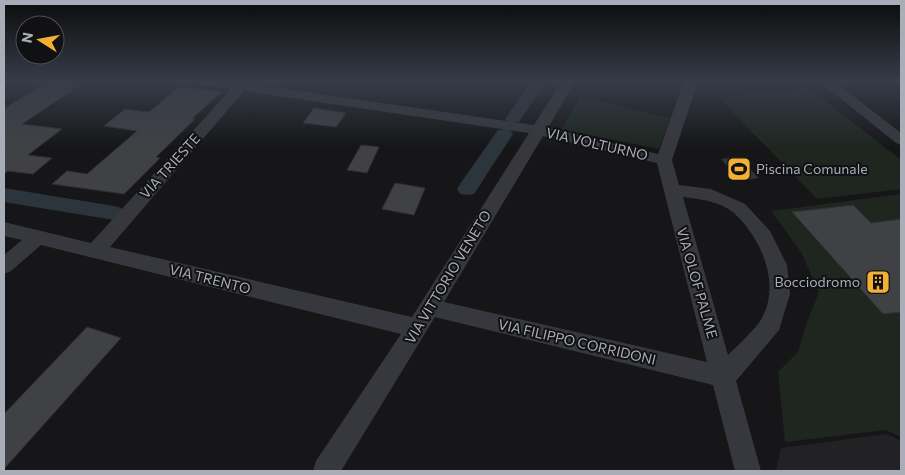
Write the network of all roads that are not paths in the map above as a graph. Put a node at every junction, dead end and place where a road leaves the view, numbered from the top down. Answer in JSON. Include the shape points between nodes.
{"nodes":[{"id":1,"x":226,"y":103,"type":"edge"},
{"id":2,"x":366,"y":103,"type":"edge"},
{"id":3,"x":555,"y":103,"type":"edge"},
{"id":4,"x":683,"y":103,"type":"edge"},
{"id":5,"x":854,"y":103,"type":"edge"},
{"id":6,"x":537,"y":130,"type":"junction"},
{"id":7,"x":901,"y":140,"type":"edge"},
{"id":8,"x":664,"y":160,"type":"junction"},
{"id":9,"x":671,"y":190,"type":"junction"},
{"id":10,"x":4,"y":229,"type":"edge"},
{"id":11,"x":38,"y":237,"type":"junction"},
{"id":12,"x":95,"y":251,"type":"junction"},
{"id":13,"x":4,"y":266,"type":"edge"},
{"id":14,"x":430,"y":307,"type":"junction"},
{"id":15,"x":417,"y":328,"type":"junction"},
{"id":16,"x":724,"y":377,"type":"junction"},
{"id":17,"x":326,"y":471,"type":"edge"},
{"id":18,"x":748,"y":471,"type":"edge"}],
"edges":[{"from":1,"to":12,"type":"street","name":"VIA TRIESTE"},
{"from":2,"to":6,"type":"street","name":"VIA VOLTURNO"},
{"from":3,"to":6,"type":"street","name":"VIA VITTORIO VENETO"},
{"from":4,"to":8,"type":"street","name":"VIA VOLTURNO"},
{"from":5,"to":7,"type":"street"},
{"from":6,"to":8,"type":"street","name":"VIA VOLTURNO"},
{"from":6,"to":14,"type":"street","name":"VIA VITTORIO VENETO"},
{"from":8,"to":9,"type":"street","name":"VIA OLOF PALME"},
{"from":9,"to":16,"type":"street","name":"VIA OLOF PALME"},
{"from":9,"to":16,"type":"street","via":[[711,195],[739,208],[763,236],[777,265],[780,294],[772,323]]},
{"from":10,"to":11,"type":"street","name":"VIA TRENTO"},
{"from":11,"to":12,"type":"street","name":"VIA TRENTO"},
{"from":11,"to":13,"type":"street"},
{"from":12,"to":15,"type":"street","name":"VIA TRENTO"},
{"from":14,"to":15,"type":"street","name":"VIA VITTORIO VENETO"},
{"from":14,"to":16,"type":"street","name":"VIA FILIPPO CORRIDONI"},
{"from":15,"to":17,"type":"street","name":"VIA VITTORIO VENETO"},
{"from":16,"to":18,"type":"street","name":"VIA OLOF PALME"}]}
